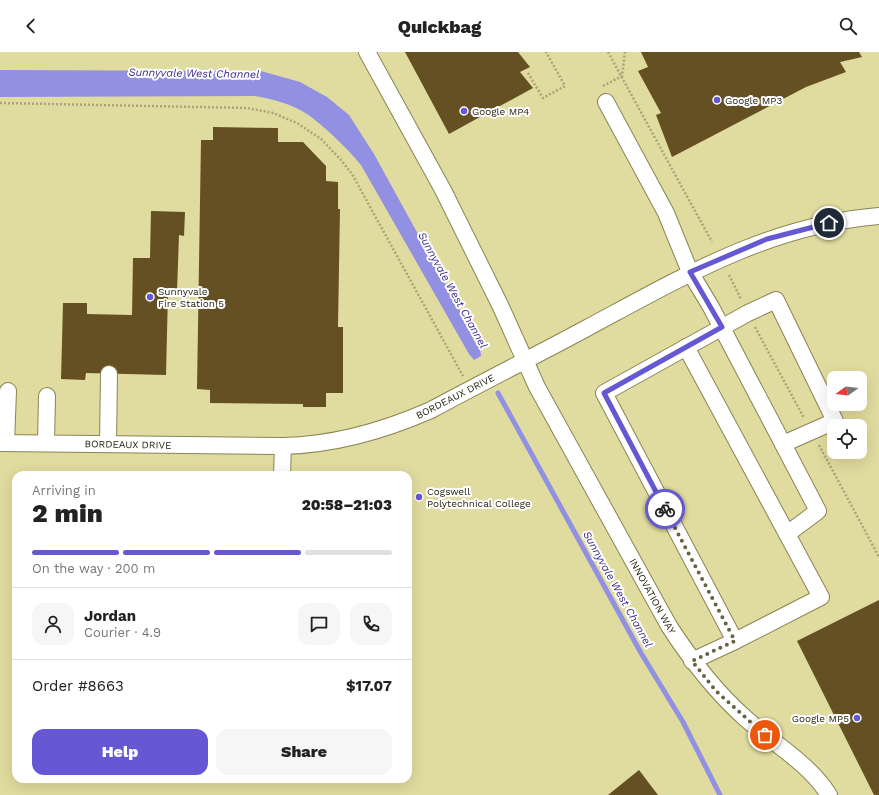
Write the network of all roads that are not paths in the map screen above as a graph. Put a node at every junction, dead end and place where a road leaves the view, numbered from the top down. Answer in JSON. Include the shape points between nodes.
{"nodes":[{"id":1,"x":367,"y":52,"type":"edge"},
{"id":2,"x":602,"y":95,"type":"road end"},
{"id":3,"x":879,"y":216,"type":"edge"},
{"id":4,"x":690,"y":272,"type":"junction"},
{"id":5,"x":722,"y":327,"type":"junction"},
{"id":6,"x":686,"y":347,"type":"junction"},
{"id":7,"x":526,"y":361,"type":"junction"},
{"id":8,"x":109,"y":374,"type":"dead end"},
{"id":9,"x":8,"y":391,"type":"dead end"},
{"id":10,"x":47,"y":396,"type":"dead end"},
{"id":11,"x":3,"y":443,"type":"edge"},
{"id":12,"x":46,"y":443,"type":"junction"},
{"id":13,"x":108,"y":444,"type":"junction"},
{"id":14,"x":783,"y":444,"type":"junction"},
{"id":15,"x":283,"y":446,"type":"junction"},
{"id":16,"x":282,"y":471,"type":"edge"},
{"id":17,"x":787,"y":534,"type":"junction"},
{"id":18,"x":735,"y":641,"type":"junction"},
{"id":19,"x":692,"y":661,"type":"junction"},
{"id":20,"x":829,"y":795,"type":"edge"}],
"edges":[{"from":1,"to":7,"type":"street","name":"INNOVATION WAY","via":[[443,190]]},
{"from":2,"to":4,"type":"street","via":[[666,213]]},
{"from":3,"to":4,"type":"street","name":"BORDEAUX DRIVE","via":[[842,220],[793,231],[746,247]]},
{"from":4,"to":5,"type":"street"},
{"from":4,"to":7,"type":"street","name":"BORDEAUX DRIVE"},
{"from":5,"to":6,"type":"street"},
{"from":5,"to":14,"type":"street"},
{"from":5,"to":14,"type":"street","via":[[776,300],[835,421]]},
{"from":6,"to":17,"type":"street"},
{"from":6,"to":18,"type":"street","via":[[604,393]]},
{"from":7,"to":15,"type":"street","name":"BORDEAUX DRIVE","via":[[431,410],[396,425],[325,444]]},
{"from":7,"to":19,"type":"street","name":"INNOVATION WAY","via":[[537,387],[668,626]]},
{"from":8,"to":13,"type":"street"},
{"from":9,"to":11,"type":"street"},
{"from":10,"to":12,"type":"street"},
{"from":11,"to":12,"type":"street","name":"BORDEAUX DRIVE"},
{"from":12,"to":13,"type":"street","name":"BORDEAUX DRIVE"},
{"from":13,"to":15,"type":"street","name":"BORDEAUX DRIVE"},
{"from":14,"to":17,"type":"street","via":[[818,511]]},
{"from":15,"to":16,"type":"street"},
{"from":17,"to":18,"type":"street","via":[[821,597]]},
{"from":18,"to":19,"type":"street"},
{"from":19,"to":20,"type":"street","name":"INNOVATION WAY","via":[[716,691],[800,762]]}]}
